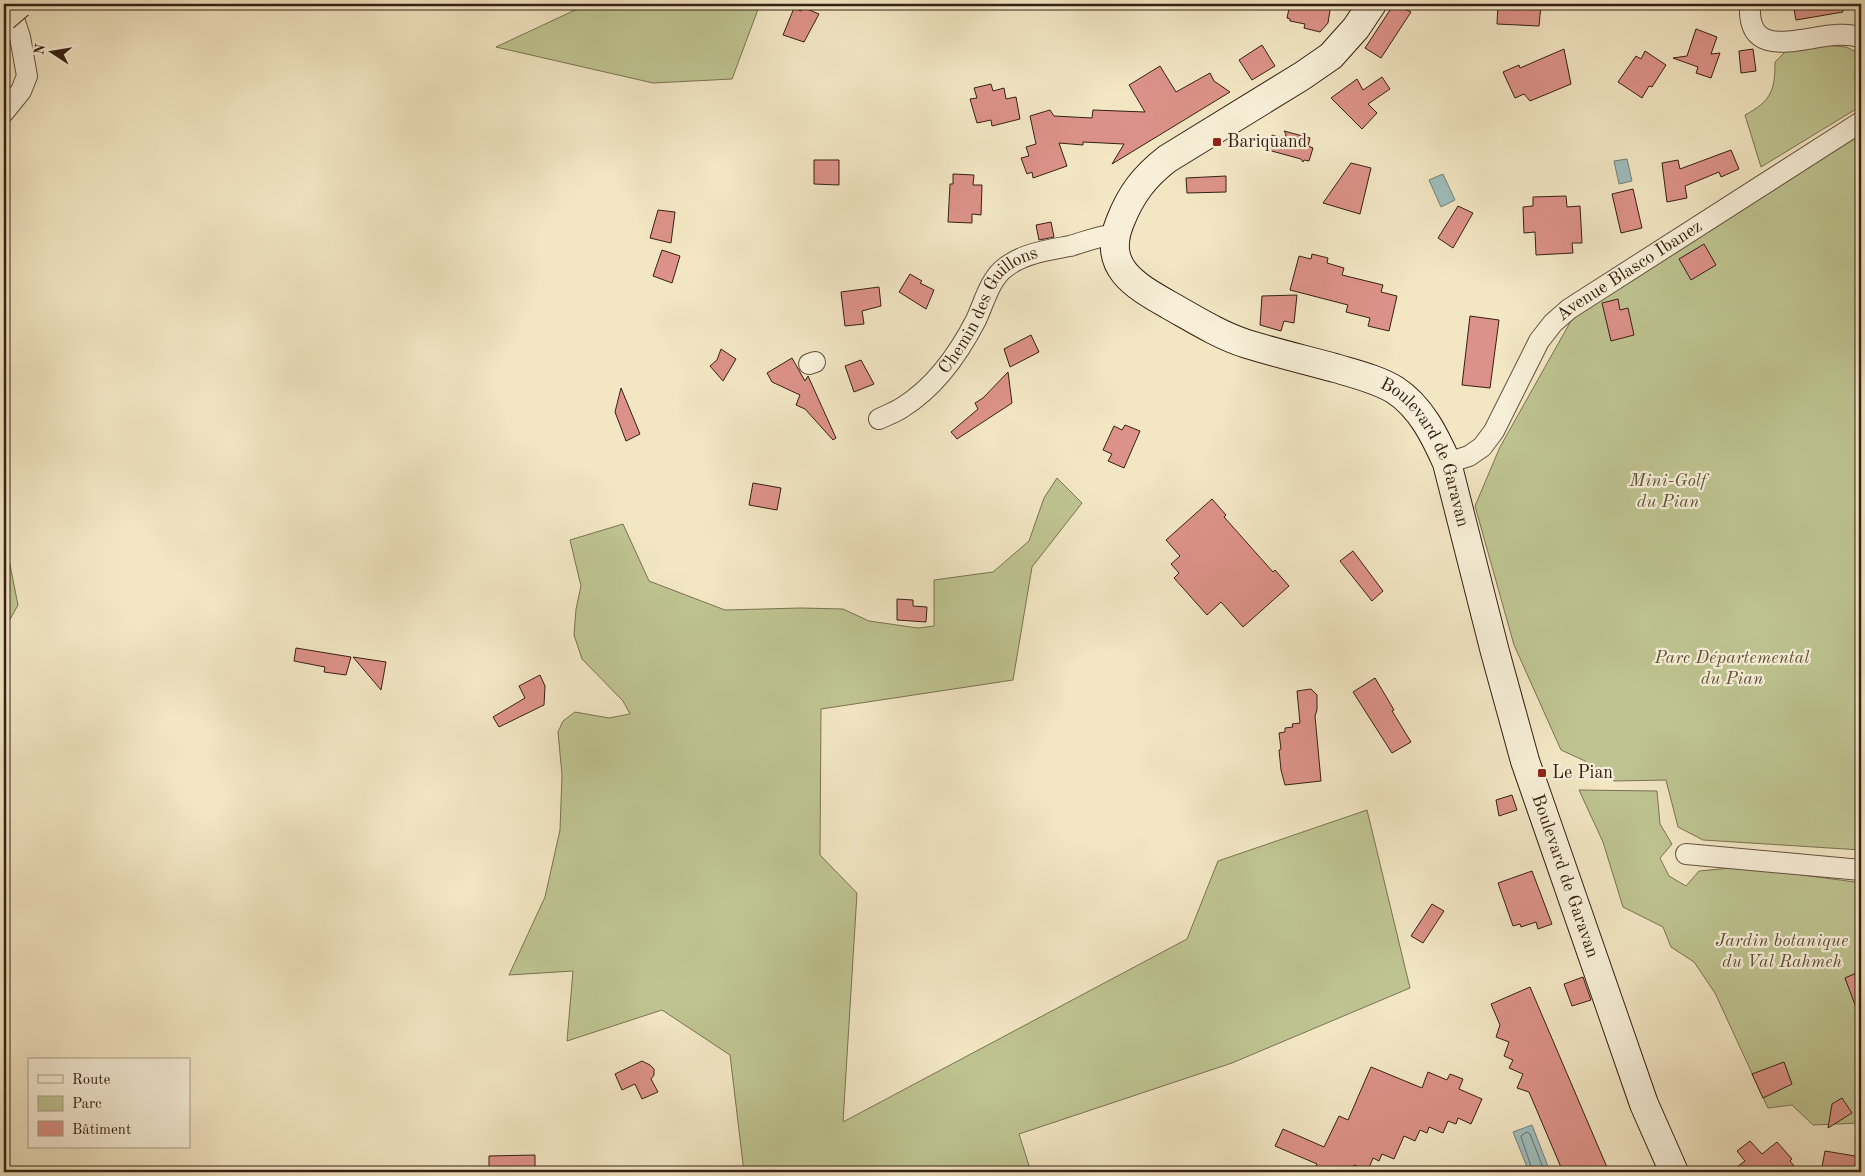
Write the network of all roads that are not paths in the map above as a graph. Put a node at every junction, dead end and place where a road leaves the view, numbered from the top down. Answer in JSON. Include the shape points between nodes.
{"nodes":[{"id":1,"x":9,"y":4,"type":"edge"},
{"id":2,"x":19,"y":4,"type":"edge"},
{"id":3,"x":1372,"y":4,"type":"edge"},
{"id":4,"x":1750,"y":4,"type":"edge"},
{"id":5,"x":4,"y":17,"type":"edge"},
{"id":6,"x":1861,"y":38,"type":"edge"},
{"id":7,"x":4,"y":112,"type":"edge"},
{"id":8,"x":1861,"y":122,"type":"edge"},
{"id":9,"x":1115,"y":235,"type":"junction"},
{"id":10,"x":879,"y":419,"type":"dead end"},
{"id":11,"x":1447,"y":464,"type":"junction"},
{"id":12,"x":1686,"y":854,"type":"dead end"},
{"id":13,"x":1861,"y":870,"type":"edge"},
{"id":14,"x":1674,"y":1172,"type":"edge"}],
"edges":[{"from":1,"to":7,"type":"street","via":[[20,37],[27,76],[22,91]]},
{"from":2,"to":5,"type":"highway","bridge":true},
{"from":3,"to":9,"type":"street","name":"Boulevard de Garavan","via":[[1331,56],[1167,158],[1151,172],[1137,188]]},
{"from":4,"to":6,"type":"street","via":[[1752,26],[1768,41],[1788,42],[1841,33]]},
{"from":8,"to":11,"type":"street","name":"Avenue Blasco Ibanez","via":[[1569,309],[1539,341],[1494,431],[1482,447]]},
{"from":9,"to":10,"type":"street","name":"Chemin des Guillons","via":[[1018,258],[1004,268],[959,351],[932,383],[903,408]]},
{"from":9,"to":11,"type":"street","name":"Boulevard de Garavan","via":[[1115,256],[1126,275],[1142,289],[1191,317],[1231,338],[1366,377],[1396,391],[1420,413],[1435,435]]},
{"from":11,"to":14,"type":"street","name":"Boulevard de Garavan","via":[[1525,760],[1644,1104]]},
{"from":12,"to":13,"type":"street"}]}
